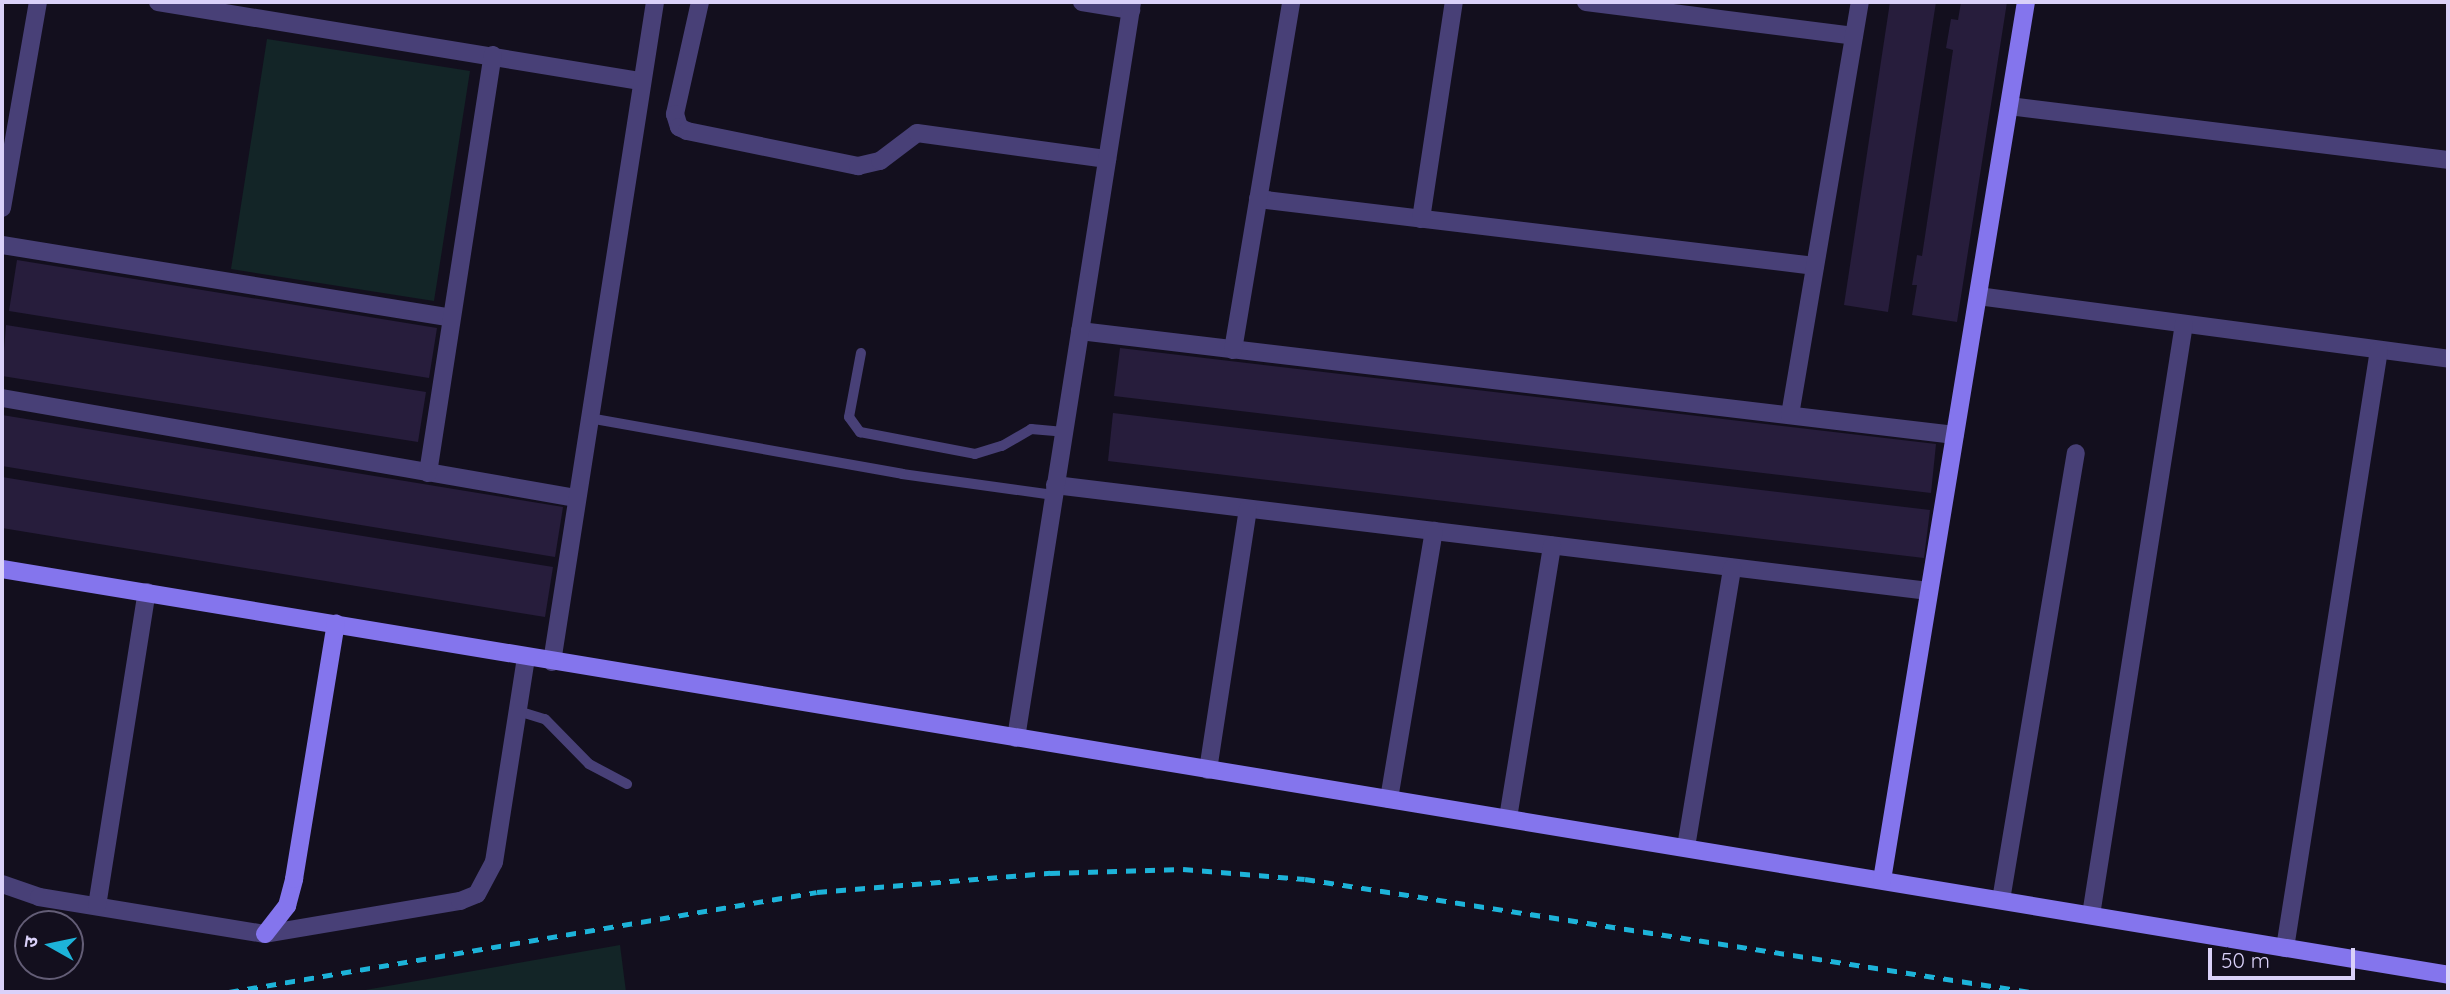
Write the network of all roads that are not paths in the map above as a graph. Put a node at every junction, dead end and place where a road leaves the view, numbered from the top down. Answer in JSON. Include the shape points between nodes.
{"nodes":[{"id":1,"x":38,"y":2,"type":"edge"},
{"id":2,"x":158,"y":2,"type":"edge"},
{"id":3,"x":655,"y":2,"type":"edge"},
{"id":4,"x":700,"y":2,"type":"edge"},
{"id":5,"x":1083,"y":2,"type":"edge"},
{"id":6,"x":1291,"y":2,"type":"edge"},
{"id":7,"x":1454,"y":2,"type":"edge"},
{"id":8,"x":1586,"y":2,"type":"edge"},
{"id":9,"x":1860,"y":2,"type":"edge"},
{"id":10,"x":2026,"y":2,"type":"edge"},
{"id":11,"x":1132,"y":6,"type":"edge"},
{"id":12,"x":1854,"y":36,"type":"junction"},
{"id":13,"x":493,"y":55,"type":"junction"},
{"id":14,"x":641,"y":81,"type":"junction"},
{"id":15,"x":2009,"y":106,"type":"junction"},
{"id":16,"x":1107,"y":159,"type":"junction"},
{"id":17,"x":2448,"y":160,"type":"edge"},
{"id":18,"x":1258,"y":199,"type":"junction"},
{"id":19,"x":2,"y":208,"type":"edge"},
{"id":20,"x":1421,"y":219,"type":"junction"},
{"id":21,"x":2,"y":245,"type":"edge"},
{"id":22,"x":1815,"y":266,"type":"junction"},
{"id":23,"x":1978,"y":296,"type":"junction"},
{"id":24,"x":449,"y":317,"type":"junction"},
{"id":25,"x":2184,"y":324,"type":"junction"},
{"id":26,"x":1080,"y":331,"type":"junction"},
{"id":27,"x":1233,"y":349,"type":"junction"},
{"id":28,"x":2379,"y":350,"type":"junction"},
{"id":29,"x":862,"y":353,"type":"dead end"},
{"id":30,"x":2448,"y":359,"type":"edge"},
{"id":31,"x":2,"y":398,"type":"edge"},
{"id":32,"x":1790,"y":415,"type":"junction"},
{"id":33,"x":588,"y":418,"type":"junction"},
{"id":34,"x":1064,"y":432,"type":"junction"},
{"id":35,"x":1955,"y":435,"type":"junction"},
{"id":36,"x":2076,"y":453,"type":"dead end"},
{"id":37,"x":428,"y":473,"type":"junction"},
{"id":38,"x":1055,"y":490,"type":"junction"},
{"id":39,"x":576,"y":498,"type":"junction"},
{"id":40,"x":1248,"y":509,"type":"junction"},
{"id":41,"x":1434,"y":531,"type":"junction"},
{"id":42,"x":1552,"y":546,"type":"junction"},
{"id":43,"x":1732,"y":568,"type":"junction"},
{"id":44,"x":2,"y":569,"type":"edge"},
{"id":45,"x":147,"y":592,"type":"junction"},
{"id":46,"x":1929,"y":592,"type":"junction"},
{"id":47,"x":336,"y":624,"type":"junction"},
{"id":48,"x":526,"y":657,"type":"junction"},
{"id":49,"x":552,"y":662,"type":"junction"},
{"id":50,"x":518,"y":710,"type":"junction"},
{"id":51,"x":1016,"y":738,"type":"junction"},
{"id":52,"x":1208,"y":769,"type":"junction"},
{"id":53,"x":627,"y":785,"type":"dead end"},
{"id":54,"x":1389,"y":799,"type":"junction"},
{"id":55,"x":1508,"y":818,"type":"junction"},
{"id":56,"x":1686,"y":848,"type":"junction"},
{"id":57,"x":1882,"y":880,"type":"junction"},
{"id":58,"x":2,"y":884,"type":"edge"},
{"id":59,"x":2001,"y":900,"type":"junction"},
{"id":60,"x":97,"y":906,"type":"junction"},
{"id":61,"x":2091,"y":915,"type":"junction"},
{"id":62,"x":265,"y":934,"type":"junction"},
{"id":63,"x":2285,"y":948,"type":"junction"},
{"id":64,"x":2448,"y":975,"type":"edge"}],
"edges":[{"from":1,"to":19,"type":"street"},
{"from":2,"to":13,"type":"street"},
{"from":3,"to":14,"type":"street"},
{"from":4,"to":16,"type":"street","via":[[675,114],[679,127],[687,131],[845,165],[880,161],[917,133]]},
{"from":5,"to":11,"type":"street"},
{"from":6,"to":18,"type":"street"},
{"from":7,"to":20,"type":"street"},
{"from":8,"to":12,"type":"street"},
{"from":9,"to":12,"type":"street"},
{"from":10,"to":15,"type":"street"},
{"from":11,"to":16,"type":"street"},
{"from":12,"to":22,"type":"street"},
{"from":13,"to":14,"type":"street"},
{"from":13,"to":24,"type":"street"},
{"from":14,"to":33,"type":"street"},
{"from":15,"to":17,"type":"street"},
{"from":15,"to":23,"type":"street"},
{"from":16,"to":26,"type":"street"},
{"from":18,"to":20,"type":"street"},
{"from":18,"to":27,"type":"street"},
{"from":20,"to":22,"type":"street"},
{"from":21,"to":24,"type":"street"},
{"from":22,"to":32,"type":"street"},
{"from":23,"to":25,"type":"street"},
{"from":23,"to":35,"type":"street"},
{"from":24,"to":37,"type":"street"},
{"from":25,"to":28,"type":"street"},
{"from":25,"to":61,"type":"street"},
{"from":26,"to":27,"type":"street"},
{"from":26,"to":34,"type":"street"},
{"from":27,"to":32,"type":"street"},
{"from":28,"to":30,"type":"street"},
{"from":28,"to":63,"type":"street"},
{"from":29,"to":34,"type":"lane","via":[[849,417],[860,432],[975,454],[1002,446],[1031,429]]},
{"from":31,"to":37,"type":"street"},
{"from":32,"to":35,"type":"street"},
{"from":33,"to":38,"type":"lane","via":[[902,474]]},
{"from":33,"to":39,"type":"street"},
{"from":34,"to":38,"type":"street"},
{"from":35,"to":46,"type":"street"},
{"from":36,"to":59,"type":"street"},
{"from":37,"to":39,"type":"street"},
{"from":38,"to":40,"type":"street"},
{"from":38,"to":51,"type":"street"},
{"from":39,"to":49,"type":"street"},
{"from":40,"to":41,"type":"street"},
{"from":40,"to":52,"type":"street"},
{"from":41,"to":42,"type":"street"},
{"from":41,"to":54,"type":"street"},
{"from":42,"to":43,"type":"street"},
{"from":42,"to":55,"type":"street"},
{"from":43,"to":46,"type":"street"},
{"from":43,"to":56,"type":"street"},
{"from":44,"to":45,"type":"street"},
{"from":45,"to":47,"type":"street"},
{"from":45,"to":60,"type":"street"},
{"from":46,"to":57,"type":"street"},
{"from":47,"to":48,"type":"street"},
{"from":47,"to":62,"type":"street","via":[[294,879],[287,906]]},
{"from":48,"to":49,"type":"street"},
{"from":48,"to":50,"type":"street"},
{"from":49,"to":51,"type":"street"},
{"from":50,"to":53,"type":"lane","via":[[545,719],[589,764]]},
{"from":50,"to":62,"type":"street","via":[[494,862],[477,894],[460,901]]},
{"from":51,"to":52,"type":"street"},
{"from":52,"to":54,"type":"street"},
{"from":54,"to":55,"type":"street"},
{"from":55,"to":56,"type":"street"},
{"from":56,"to":57,"type":"street"},
{"from":57,"to":59,"type":"street"},
{"from":58,"to":60,"type":"street","via":[[38,897]]},
{"from":59,"to":61,"type":"street"},
{"from":60,"to":62,"type":"street"},
{"from":61,"to":63,"type":"street"},
{"from":63,"to":64,"type":"street"}]}
